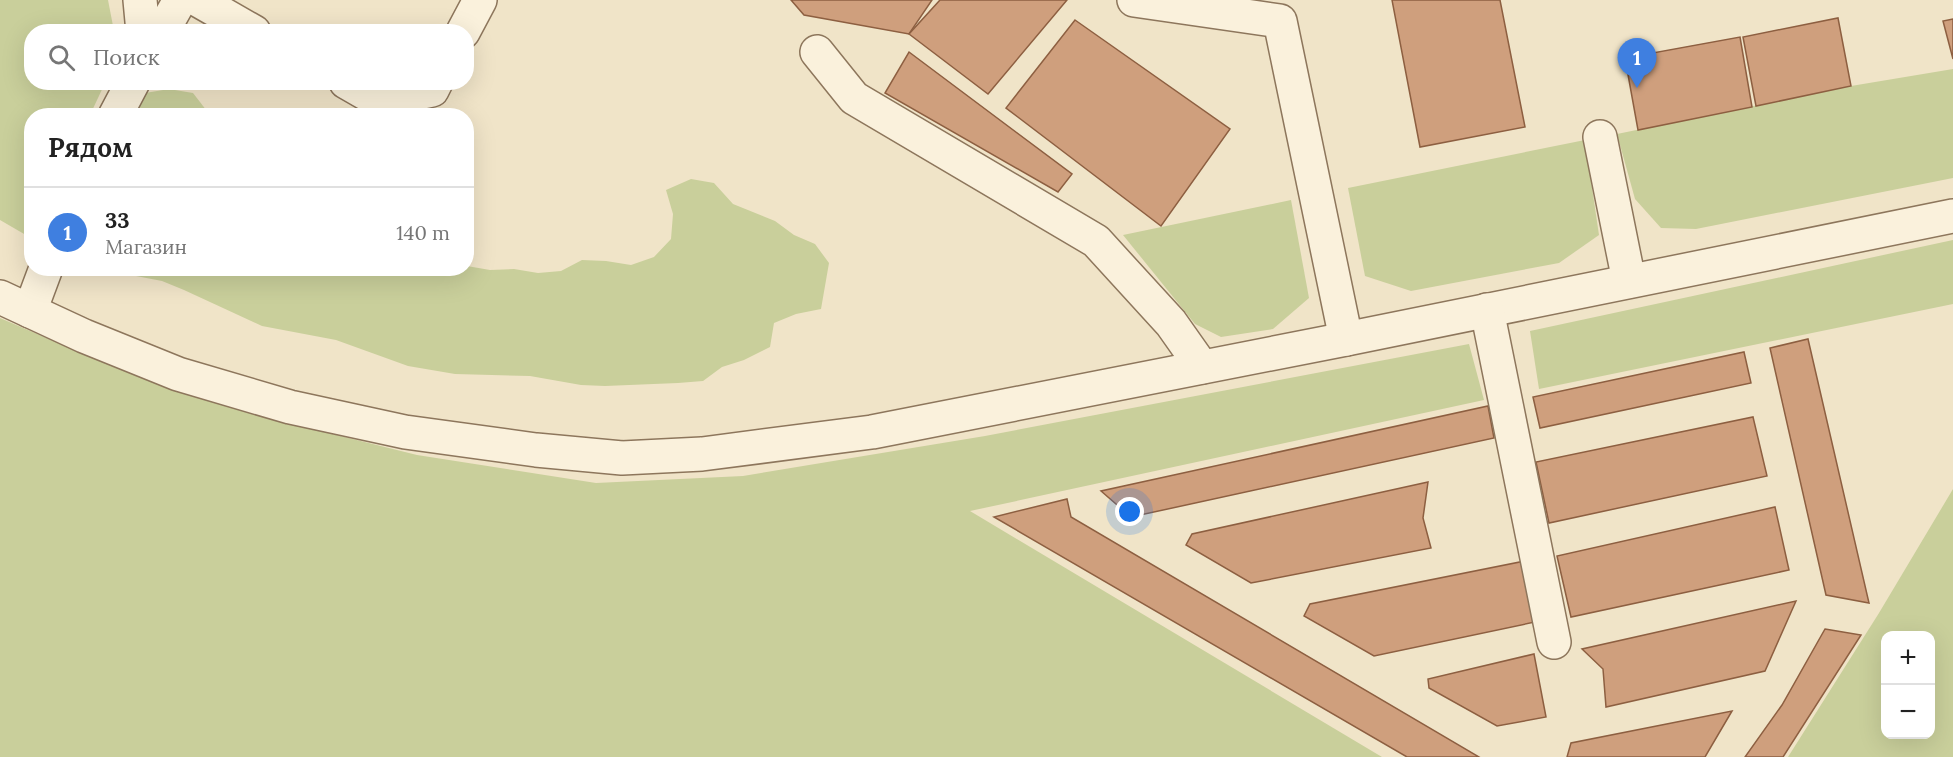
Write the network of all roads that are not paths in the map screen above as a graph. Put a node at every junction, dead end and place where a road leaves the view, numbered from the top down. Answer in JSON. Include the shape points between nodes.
{"nodes":[{"id":1,"x":140,"y":0,"type":"edge"},
{"id":2,"x":180,"y":0,"type":"edge"},
{"id":3,"x":198,"y":0,"type":"edge"},
{"id":4,"x":480,"y":0,"type":"edge"},
{"id":5,"x":1134,"y":0,"type":"edge"},
{"id":6,"x":142,"y":24,"type":"edge"},
{"id":7,"x":166,"y":24,"type":"edge"},
{"id":8,"x":240,"y":24,"type":"edge"},
{"id":9,"x":467,"y":24,"type":"edge"},
{"id":10,"x":817,"y":52,"type":"dead end"},
{"id":11,"x":130,"y":90,"type":"edge"},
{"id":12,"x":360,"y":90,"type":"edge"},
{"id":13,"x":432,"y":90,"type":"edge"},
{"id":14,"x":119,"y":108,"type":"edge"},
{"id":15,"x":1600,"y":137,"type":"dead end"},
{"id":16,"x":1953,"y":216,"type":"edge"},
{"id":17,"x":43,"y":276,"type":"edge"},
{"id":18,"x":1629,"y":281,"type":"junction"},
{"id":19,"x":0,"y":297,"type":"edge"},
{"id":20,"x":1487,"y":310,"type":"junction"},
{"id":21,"x":30,"y":311,"type":"junction"},
{"id":22,"x":1346,"y":339,"type":"junction"},
{"id":23,"x":1202,"y":367,"type":"junction"},
{"id":24,"x":1554,"y":642,"type":"dead end"}],
"edges":[{"from":1,"to":6,"type":"street"},
{"from":2,"to":7,"type":"street"},
{"from":3,"to":8,"type":"street"},
{"from":4,"to":9,"type":"street"},
{"from":5,"to":22,"type":"street","via":[[1280,21]]},
{"from":10,"to":23,"type":"street","via":[[854,98],[1096,241],[1171,322]]},
{"from":11,"to":14,"type":"street"},
{"from":12,"to":13,"type":"street","via":[[379,101]]},
{"from":15,"to":18,"type":"street"},
{"from":16,"to":18,"type":"street"},
{"from":17,"to":21,"type":"street"},
{"from":18,"to":20,"type":"street"},
{"from":19,"to":21,"type":"street"},
{"from":20,"to":22,"type":"street"},
{"from":20,"to":24,"type":"street"},
{"from":21,"to":23,"type":"street","via":[[178,374],[290,407],[405,432],[622,458],[702,454],[872,432]]},
{"from":22,"to":23,"type":"street"}]}
